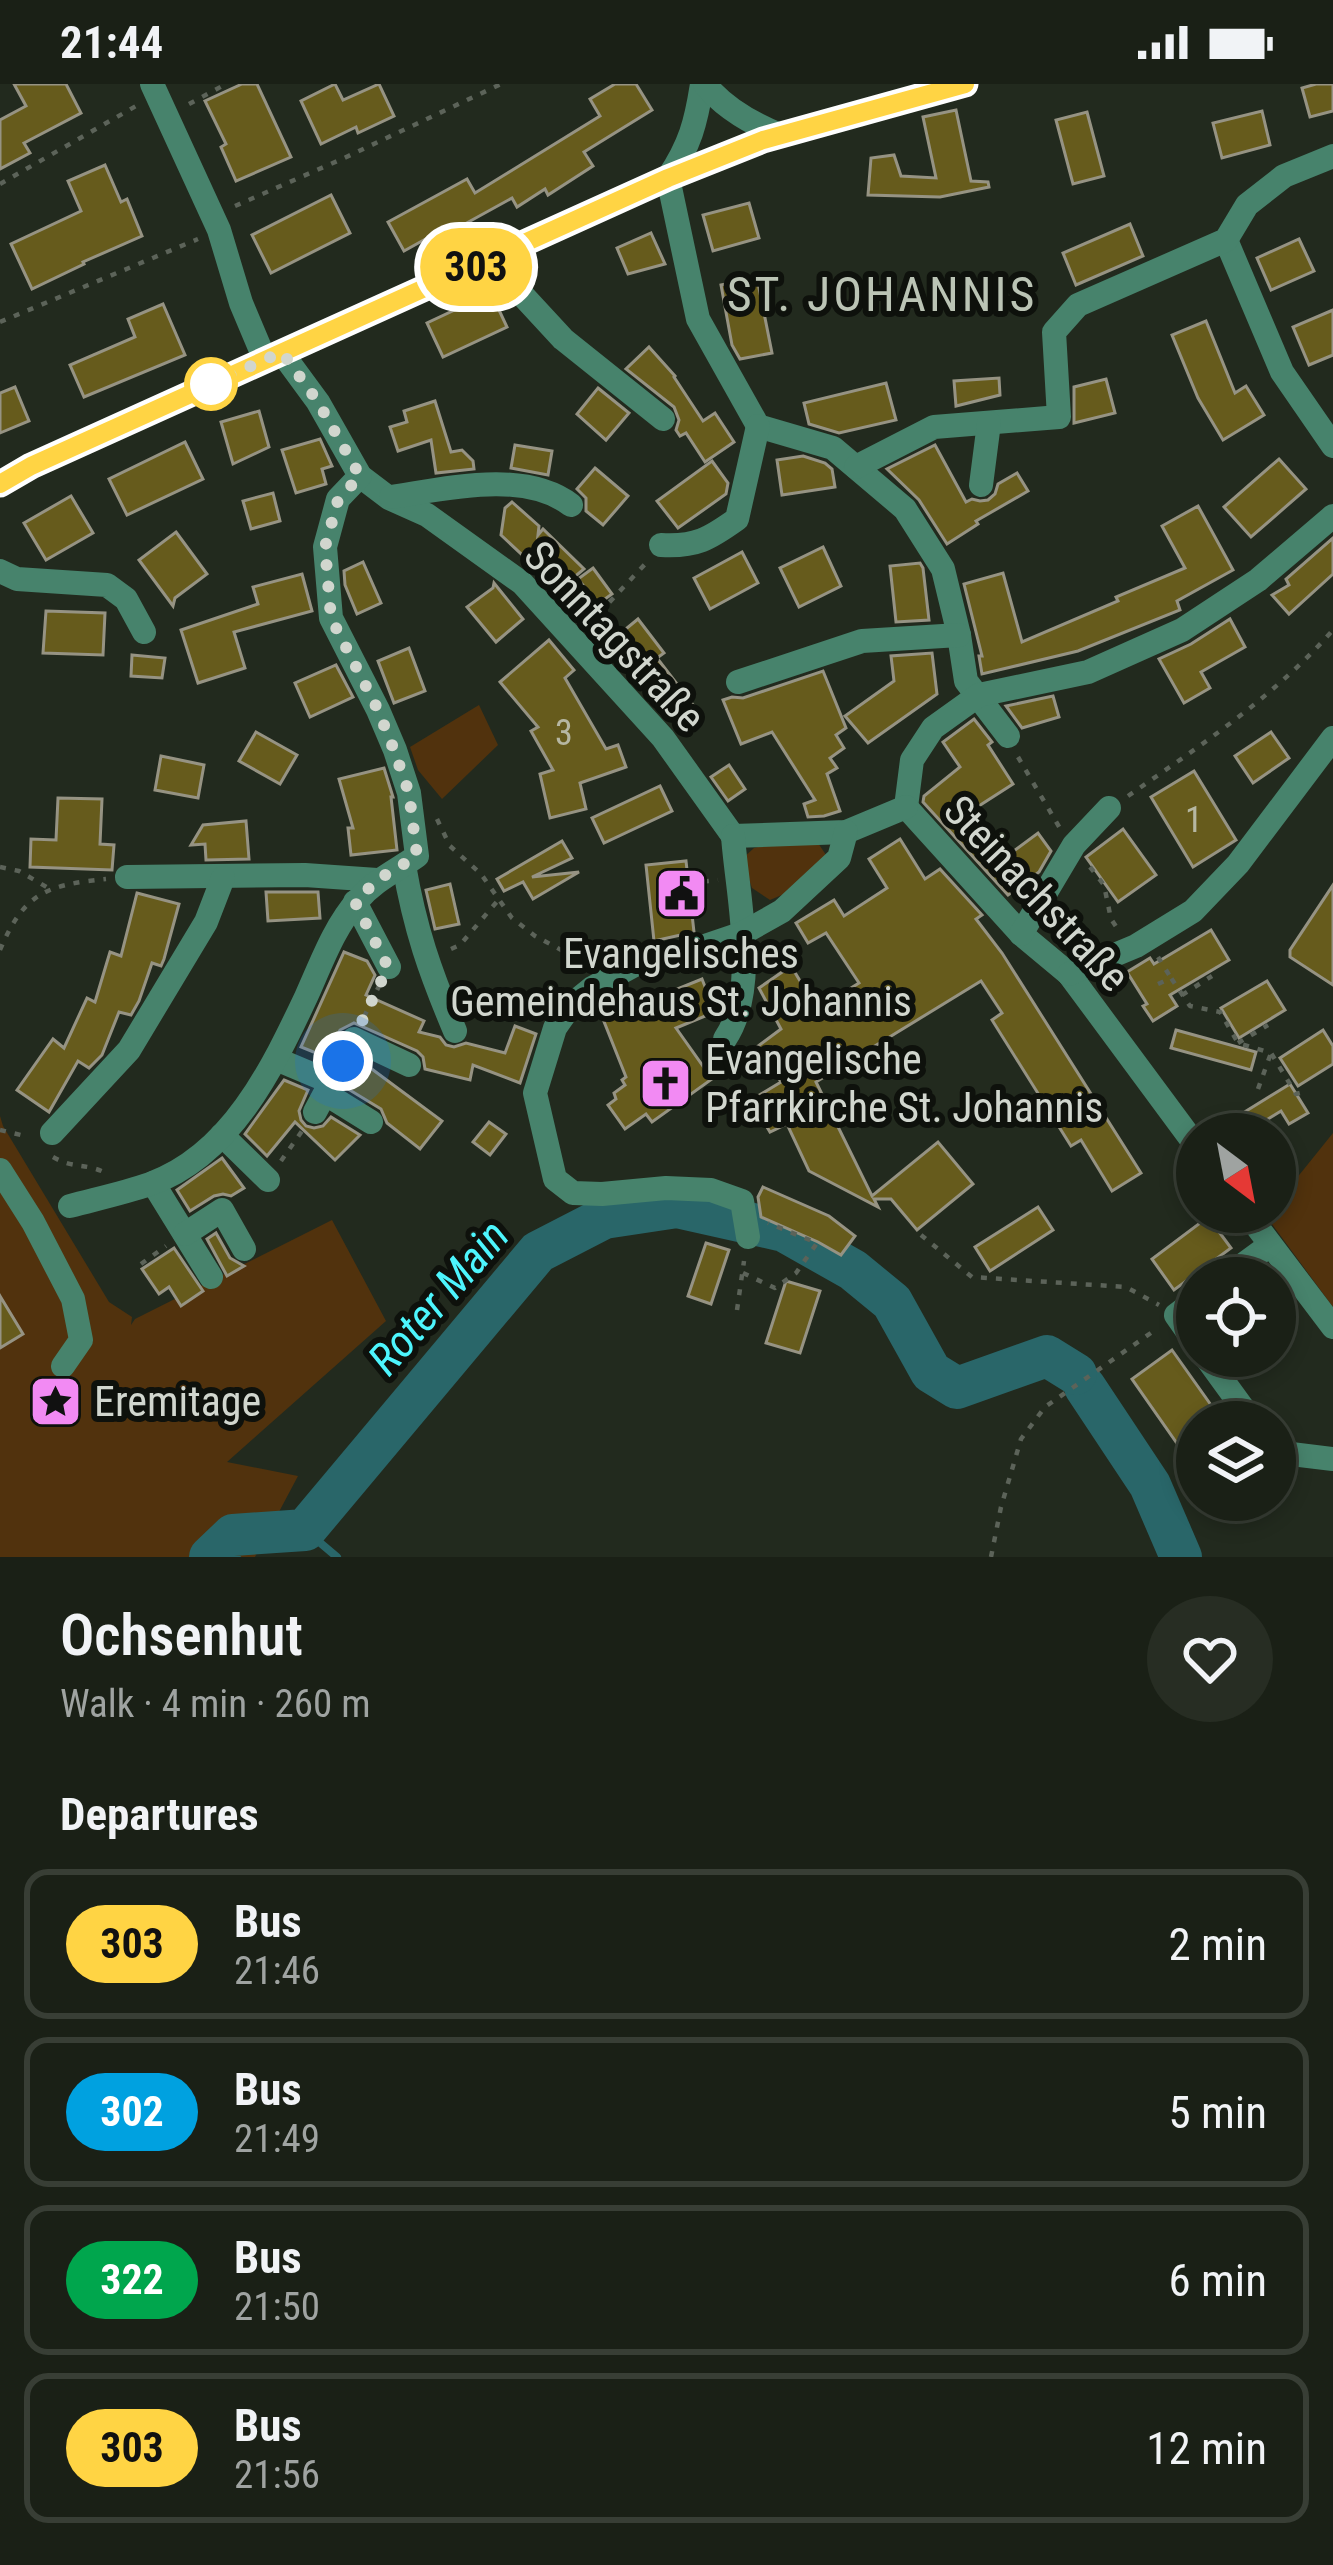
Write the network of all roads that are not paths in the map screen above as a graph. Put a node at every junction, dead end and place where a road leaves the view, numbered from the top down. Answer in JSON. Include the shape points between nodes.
{"nodes":[{"id":1,"x":703,"y":84,"type":"edge"},
{"id":2,"x":965,"y":84,"type":"edge"},
{"id":3,"x":158,"y":98,"type":"edge"},
{"id":4,"x":780,"y":135,"type":"junction"},
{"id":5,"x":1333,"y":156,"type":"edge"},
{"id":6,"x":668,"y":178,"type":"junction"},
{"id":7,"x":1226,"y":240,"type":"junction"},
{"id":8,"x":490,"y":260,"type":"junction"},
{"id":9,"x":274,"y":356,"type":"junction"},
{"id":10,"x":663,"y":419,"type":"dead end"},
{"id":11,"x":989,"y":423,"type":"junction"},
{"id":12,"x":758,"y":426,"type":"junction"},
{"id":13,"x":1333,"y":446,"type":"edge"},
{"id":14,"x":856,"y":467,"type":"junction"},
{"id":15,"x":360,"y":476,"type":"junction"},
{"id":16,"x":0,"y":484,"type":"edge"},
{"id":17,"x":981,"y":485,"type":"dead end"},
{"id":18,"x":389,"y":498,"type":"junction"},
{"id":19,"x":571,"y":505,"type":"dead end"},
{"id":20,"x":1333,"y":516,"type":"edge"},
{"id":21,"x":661,"y":544,"type":"dead end"},
{"id":22,"x":0,"y":571,"type":"edge"},
{"id":23,"x":144,"y":632,"type":"dead end"},
{"id":24,"x":959,"y":635,"type":"junction"},
{"id":25,"x":738,"y":682,"type":"dead end"},
{"id":26,"x":979,"y":694,"type":"junction"},
{"id":27,"x":1007,"y":736,"type":"road end"},
{"id":28,"x":1333,"y":739,"type":"edge"},
{"id":29,"x":906,"y":808,"type":"junction"},
{"id":30,"x":1109,"y":808,"type":"road end"},
{"id":31,"x":846,"y":832,"type":"junction"},
{"id":32,"x":733,"y":836,"type":"junction"},
{"id":33,"x":404,"y":865,"type":"junction"},
{"id":34,"x":127,"y":877,"type":"road end"},
{"id":35,"x":223,"y":878,"type":"junction"},
{"id":36,"x":377,"y":880,"type":"junction"},
{"id":37,"x":355,"y":902,"type":"junction"},
{"id":38,"x":743,"y":933,"type":"junction"},
{"id":39,"x":1021,"y":934,"type":"junction"},
{"id":40,"x":388,"y":967,"type":"road end"},
{"id":41,"x":1069,"y":974,"type":"junction"},
{"id":42,"x":455,"y":1031,"type":"dead end"},
{"id":43,"x":724,"y":1039,"type":"dead end"},
{"id":44,"x":276,"y":1059,"type":"junction"},
{"id":45,"x":410,"y":1065,"type":"dead end"},
{"id":46,"x":324,"y":1096,"type":"junction"},
{"id":47,"x":1176,"y":1119,"type":"edge"},
{"id":48,"x":371,"y":1123,"type":"dead end"},
{"id":49,"x":223,"y":1135,"type":"junction"},
{"id":50,"x":52,"y":1145,"type":"road end"},
{"id":51,"x":0,"y":1170,"type":"edge"},
{"id":52,"x":268,"y":1180,"type":"dead end"},
{"id":53,"x":153,"y":1183,"type":"junction"},
{"id":54,"x":70,"y":1206,"type":"dead end"},
{"id":55,"x":747,"y":1226,"type":"road end"},
{"id":56,"x":1262,"y":1233,"type":"edge"},
{"id":57,"x":184,"y":1234,"type":"junction"},
{"id":58,"x":1270,"y":1244,"type":"junction"},
{"id":59,"x":244,"y":1249,"type":"dead end"},
{"id":60,"x":1253,"y":1257,"type":"edge"},
{"id":61,"x":211,"y":1277,"type":"dead end"},
{"id":62,"x":1333,"y":1327,"type":"edge"},
{"id":63,"x":64,"y":1366,"type":"dead end"},
{"id":64,"x":1296,"y":1455,"type":"edge"},
{"id":65,"x":1333,"y":1459,"type":"edge"}],
"edges":[{"from":1,"to":4,"type":"street"},
{"from":1,"to":6,"type":"street","via":[[693,133]]},
{"from":2,"to":4,"type":"street"},
{"from":3,"to":9,"type":"street","name":"Sonntagstraße","via":[[216,223],[241,303]]},
{"from":4,"to":6,"type":"street"},
{"from":5,"to":7,"type":"street","via":[[1284,176],[1247,205]]},
{"from":6,"to":8,"type":"street"},
{"from":6,"to":12,"type":"street","via":[[698,319]]},
{"from":7,"to":11,"type":"street","via":[[1078,305],[1054,332],[1059,417]]},
{"from":7,"to":13,"type":"street","via":[[1282,372]]},
{"from":8,"to":9,"type":"street"},
{"from":8,"to":10,"type":"street","via":[[562,339]]},
{"from":9,"to":15,"type":"street","name":"Sonntagstraße","via":[[318,402]]},
{"from":9,"to":16,"type":"street"},
{"from":11,"to":14,"type":"street","via":[[934,427]]},
{"from":11,"to":17,"type":"street"},
{"from":12,"to":14,"type":"street","via":[[833,448]]},
{"from":12,"to":21,"type":"street","via":[[737,519],[707,540]]},
{"from":14,"to":24,"type":"street","via":[[905,509],[943,569]]},
{"from":15,"to":18,"type":"street","name":"Sonntagstraße"},
{"from":15,"to":33,"type":"street","via":[[338,500],[325,547],[331,618],[409,793],[417,856]]},
{"from":18,"to":19,"type":"street","via":[[511,484]]},
{"from":18,"to":32,"type":"street","name":"Sonntagstraße","via":[[427,515],[522,583],[663,738]]},
{"from":20,"to":26,"type":"street","via":[[1182,630],[1088,672]]},
{"from":22,"to":23,"type":"street","via":[[107,585],[126,599]]},
{"from":24,"to":25,"type":"street","via":[[862,641]]},
{"from":24,"to":26,"type":"street","via":[[966,681]]},
{"from":26,"to":27,"type":"street"},
{"from":26,"to":29,"type":"street","via":[[933,728],[912,760]]},
{"from":28,"to":41,"type":"street","via":[[1193,911]]},
{"from":29,"to":31,"type":"street"},
{"from":29,"to":39,"type":"street","name":"Steinachstraße"},
{"from":30,"to":39,"type":"street","via":[[1074,845]]},
{"from":31,"to":32,"type":"street"},
{"from":31,"to":38,"type":"street","via":[[839,858],[820,878]]},
{"from":32,"to":38,"type":"street"},
{"from":33,"to":36,"type":"street"},
{"from":33,"to":42,"type":"street","via":[[426,961]]},
{"from":34,"to":35,"type":"street"},
{"from":35,"to":36,"type":"street"},
{"from":35,"to":50,"type":"street","via":[[129,1050]]},
{"from":36,"to":37,"type":"street"},
{"from":37,"to":40,"type":"street"},
{"from":37,"to":44,"type":"street"},
{"from":38,"to":43,"type":"street","via":[[742,985]]},
{"from":38,"to":55,"type":"street","via":[[646,959],[592,988],[555,1028],[535,1094],[555,1179],[573,1193],[711,1190],[742,1201]]},
{"from":39,"to":41,"type":"street","name":"Steinachstraße"},
{"from":41,"to":47,"type":"street","name":"Steinachstraße"},
{"from":44,"to":46,"type":"street"},
{"from":44,"to":49,"type":"street"},
{"from":45,"to":46,"type":"street","via":[[354,1039]]},
{"from":46,"to":48,"type":"street"},
{"from":49,"to":52,"type":"street"},
{"from":49,"to":53,"type":"street"},
{"from":51,"to":63,"type":"street","via":[[74,1299],[81,1340]]},
{"from":53,"to":54,"type":"street"},
{"from":53,"to":57,"type":"street"},
{"from":56,"to":58,"type":"street"},
{"from":57,"to":59,"type":"street","via":[[222,1210]]},
{"from":57,"to":61,"type":"street"},
{"from":58,"to":60,"type":"street"},
{"from":58,"to":62,"type":"street"},
{"from":64,"to":65,"type":"street"}]}
